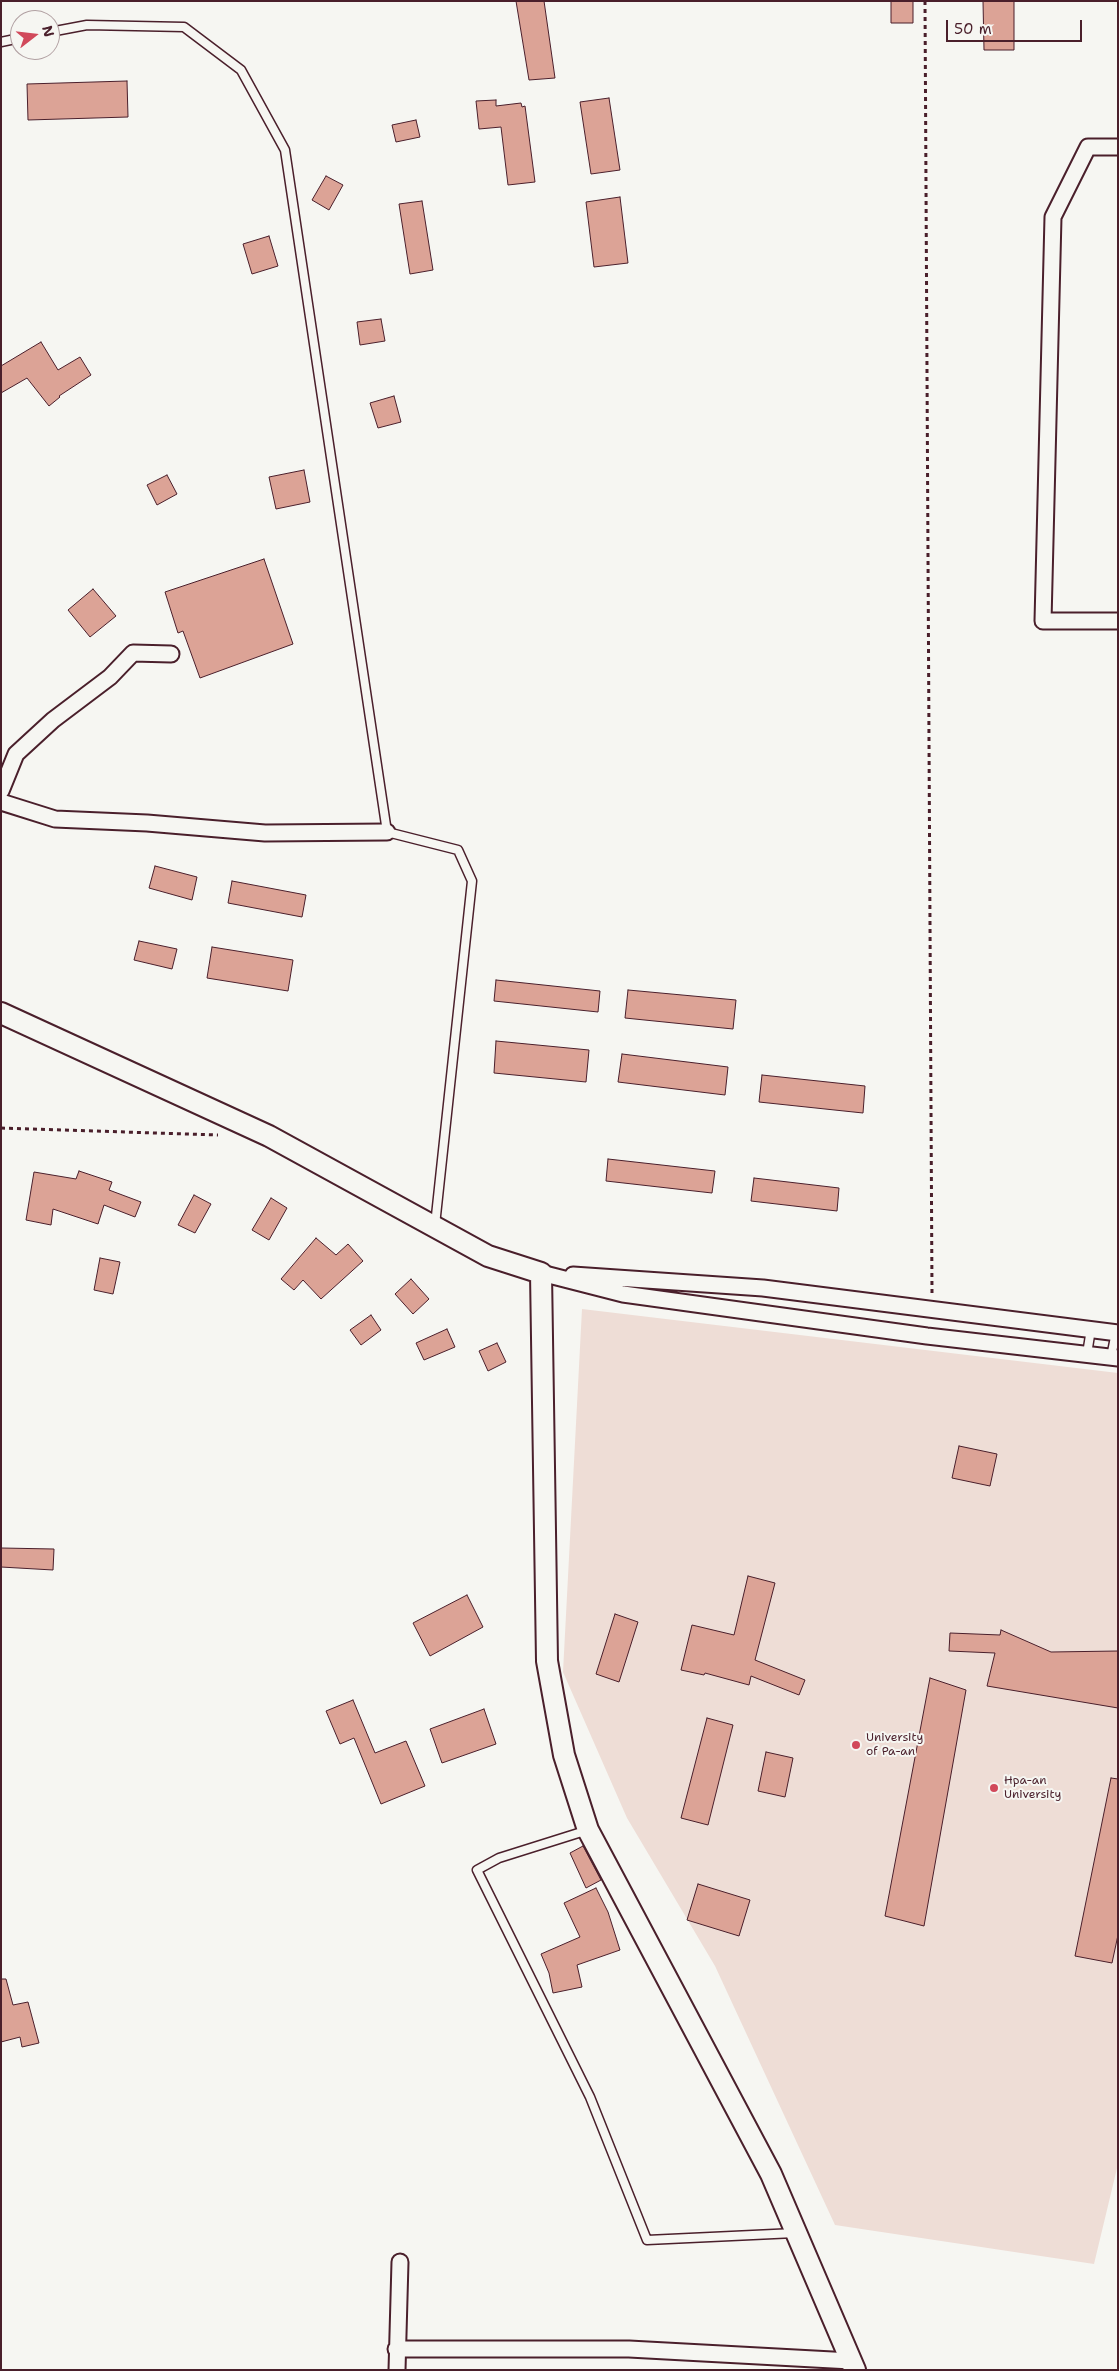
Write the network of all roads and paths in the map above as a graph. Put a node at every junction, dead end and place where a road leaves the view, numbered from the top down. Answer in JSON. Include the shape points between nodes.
{"nodes":[{"id":1,"x":924,"y":1,"type":"edge"},
{"id":2,"x":60,"y":30,"type":"edge"},
{"id":3,"x":1118,"y":147,"type":"edge"},
{"id":4,"x":1118,"y":621,"type":"edge"},
{"id":5,"x":171,"y":654,"type":"dead end"},
{"id":6,"x":1,"y":791,"type":"edge"},
{"id":7,"x":1,"y":802,"type":"edge"},
{"id":8,"x":387,"y":832,"type":"junction"},
{"id":9,"x":1,"y":1013,"type":"edge"},
{"id":10,"x":1,"y":1128,"type":"edge"},
{"id":11,"x":219,"y":1135,"type":"dead end"},
{"id":12,"x":435,"y":1227,"type":"junction"},
{"id":13,"x":540,"y":1273,"type":"junction"},
{"id":14,"x":763,"y":1288,"type":"junction"},
{"id":15,"x":932,"y":1309,"type":"junction"},
{"id":16,"x":761,"y":1314,"type":"junction"},
{"id":17,"x":1091,"y":1329,"type":"junction"},
{"id":18,"x":1117,"y":1332,"type":"edge"},
{"id":19,"x":1086,"y":1354,"type":"junction"},
{"id":20,"x":1114,"y":1358,"type":"edge"},
{"id":21,"x":588,"y":1830,"type":"junction"},
{"id":22,"x":797,"y":2233,"type":"junction"},
{"id":23,"x":400,"y":2262,"type":"dead end"},
{"id":24,"x":396,"y":2349,"type":"junction"},
{"id":25,"x":853,"y":2365,"type":"edge"},
{"id":26,"x":397,"y":2370,"type":"edge"}],
"edges":[{"from":1,"to":15,"type":"path"},
{"from":2,"to":8,"type":"lane","via":[[87,24],[184,27],[241,70],[285,150]]},
{"from":3,"to":4,"type":"street","via":[[1088,147],[1053,217],[1043,621]]},
{"from":5,"to":6,"type":"street","via":[[133,653],[110,677],[53,720],[16,754]]},
{"from":7,"to":8,"type":"street","via":[[55,819],[147,822],[265,833]]},
{"from":8,"to":12,"type":"lane","via":[[458,850],[472,881]]},
{"from":9,"to":12,"type":"street","via":[[269,1136]]},
{"from":10,"to":11,"type":"path"},
{"from":12,"to":13,"type":"street","via":[[488,1256]]},
{"from":13,"to":14,"type":"street"},
{"from":13,"to":16,"type":"street","via":[[623,1294]]},
{"from":13,"to":21,"type":"street","via":[[548,1661],[564,1755]]},
{"from":14,"to":15,"type":"street"},
{"from":14,"to":16,"type":"street"},
{"from":15,"to":17,"type":"street"},
{"from":16,"to":19,"type":"street"},
{"from":17,"to":18,"type":"street"},
{"from":17,"to":19,"type":"lane"},
{"from":18,"to":20,"type":"lane"},
{"from":19,"to":20,"type":"street"},
{"from":21,"to":22,"type":"street","via":[[771,2174]]},
{"from":21,"to":22,"type":"lane","via":[[499,1858],[478,1870],[590,2097],[647,2240]]},
{"from":22,"to":25,"type":"street"},
{"from":23,"to":24,"type":"street"},
{"from":24,"to":25,"type":"street","via":[[628,2349]]},
{"from":24,"to":26,"type":"street"}]}
